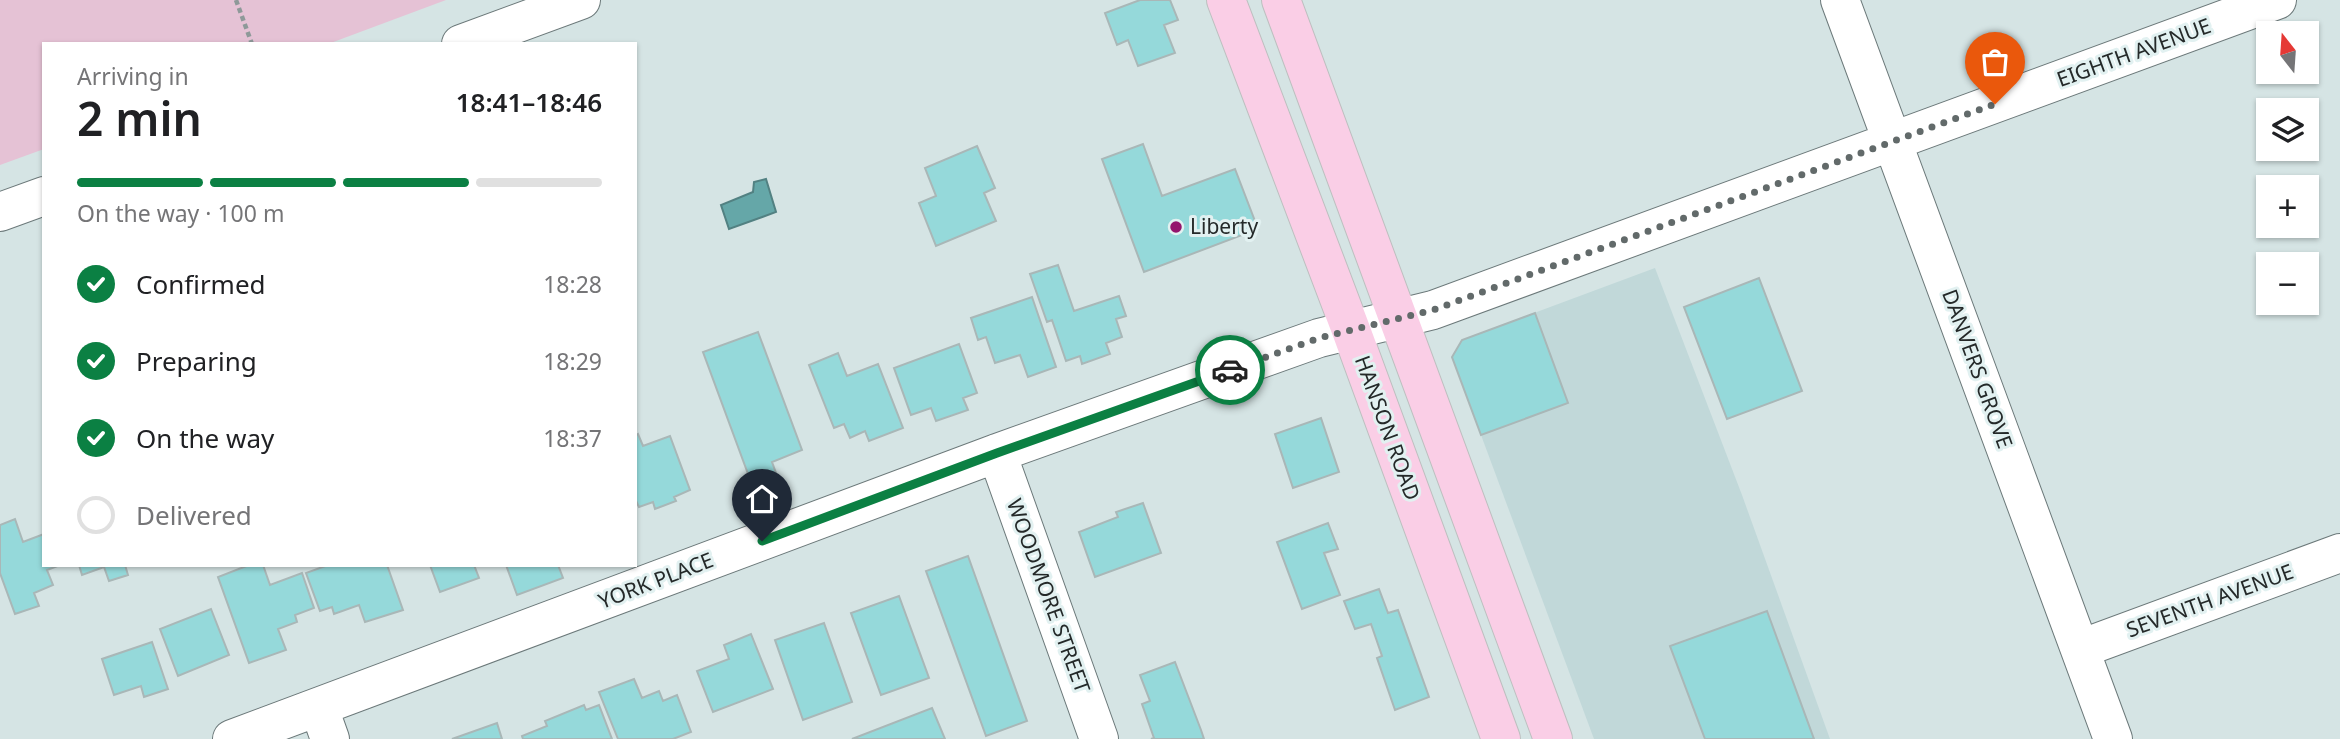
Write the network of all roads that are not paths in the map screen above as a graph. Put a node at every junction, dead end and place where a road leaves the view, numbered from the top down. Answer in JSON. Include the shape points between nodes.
{"nodes":[{"id":1,"x":581,"y":0,"type":"edge"},
{"id":2,"x":1226,"y":0,"type":"edge"},
{"id":3,"x":1281,"y":0,"type":"edge"},
{"id":4,"x":1840,"y":0,"type":"edge"},
{"id":5,"x":2277,"y":0,"type":"edge"},
{"id":6,"x":466,"y":42,"type":"edge"},
{"id":7,"x":1892,"y":142,"type":"junction"},
{"id":8,"x":42,"y":198,"type":"edge"},
{"id":9,"x":0,"y":212,"type":"edge"},
{"id":10,"x":1399,"y":319,"type":"junction"},
{"id":11,"x":1351,"y":330,"type":"junction"},
{"id":12,"x":997,"y":453,"type":"junction"},
{"id":13,"x":2340,"y":553,"type":"edge"},
{"id":14,"x":2080,"y":649,"type":"junction"},
{"id":15,"x":325,"y":723,"type":"edge"},
{"id":16,"x":232,"y":739,"type":"edge"},
{"id":17,"x":1099,"y":739,"type":"edge"},
{"id":18,"x":1501,"y":739,"type":"edge"},
{"id":19,"x":1553,"y":739,"type":"edge"},
{"id":20,"x":2113,"y":739,"type":"edge"}],
"edges":[{"from":1,"to":6,"type":"street"},
{"from":2,"to":11,"type":"main road","name":"HANSON ROAD"},
{"from":3,"to":10,"type":"main road"},
{"from":4,"to":7,"type":"street","name":"DANVERS GROVE"},
{"from":5,"to":7,"type":"street","name":"EIGHTH AVENUE"},
{"from":7,"to":10,"type":"street","name":"EIGHTH AVENUE"},
{"from":7,"to":14,"type":"street","name":"DANVERS GROVE"},
{"from":8,"to":9,"type":"street"},
{"from":10,"to":11,"type":"street","name":"YORK PLACE"},
{"from":10,"to":19,"type":"main road"},
{"from":11,"to":12,"type":"street","name":"YORK PLACE"},
{"from":11,"to":18,"type":"main road","name":"HANSON ROAD"},
{"from":12,"to":15,"type":"street","name":"YORK PLACE"},
{"from":12,"to":17,"type":"street","name":"WOODMORE STREET"},
{"from":13,"to":14,"type":"street","name":"SEVENTH AVENUE"},
{"from":14,"to":20,"type":"street","name":"DANVERS GROVE"},
{"from":15,"to":16,"type":"street","name":"YORK PLACE"}]}
